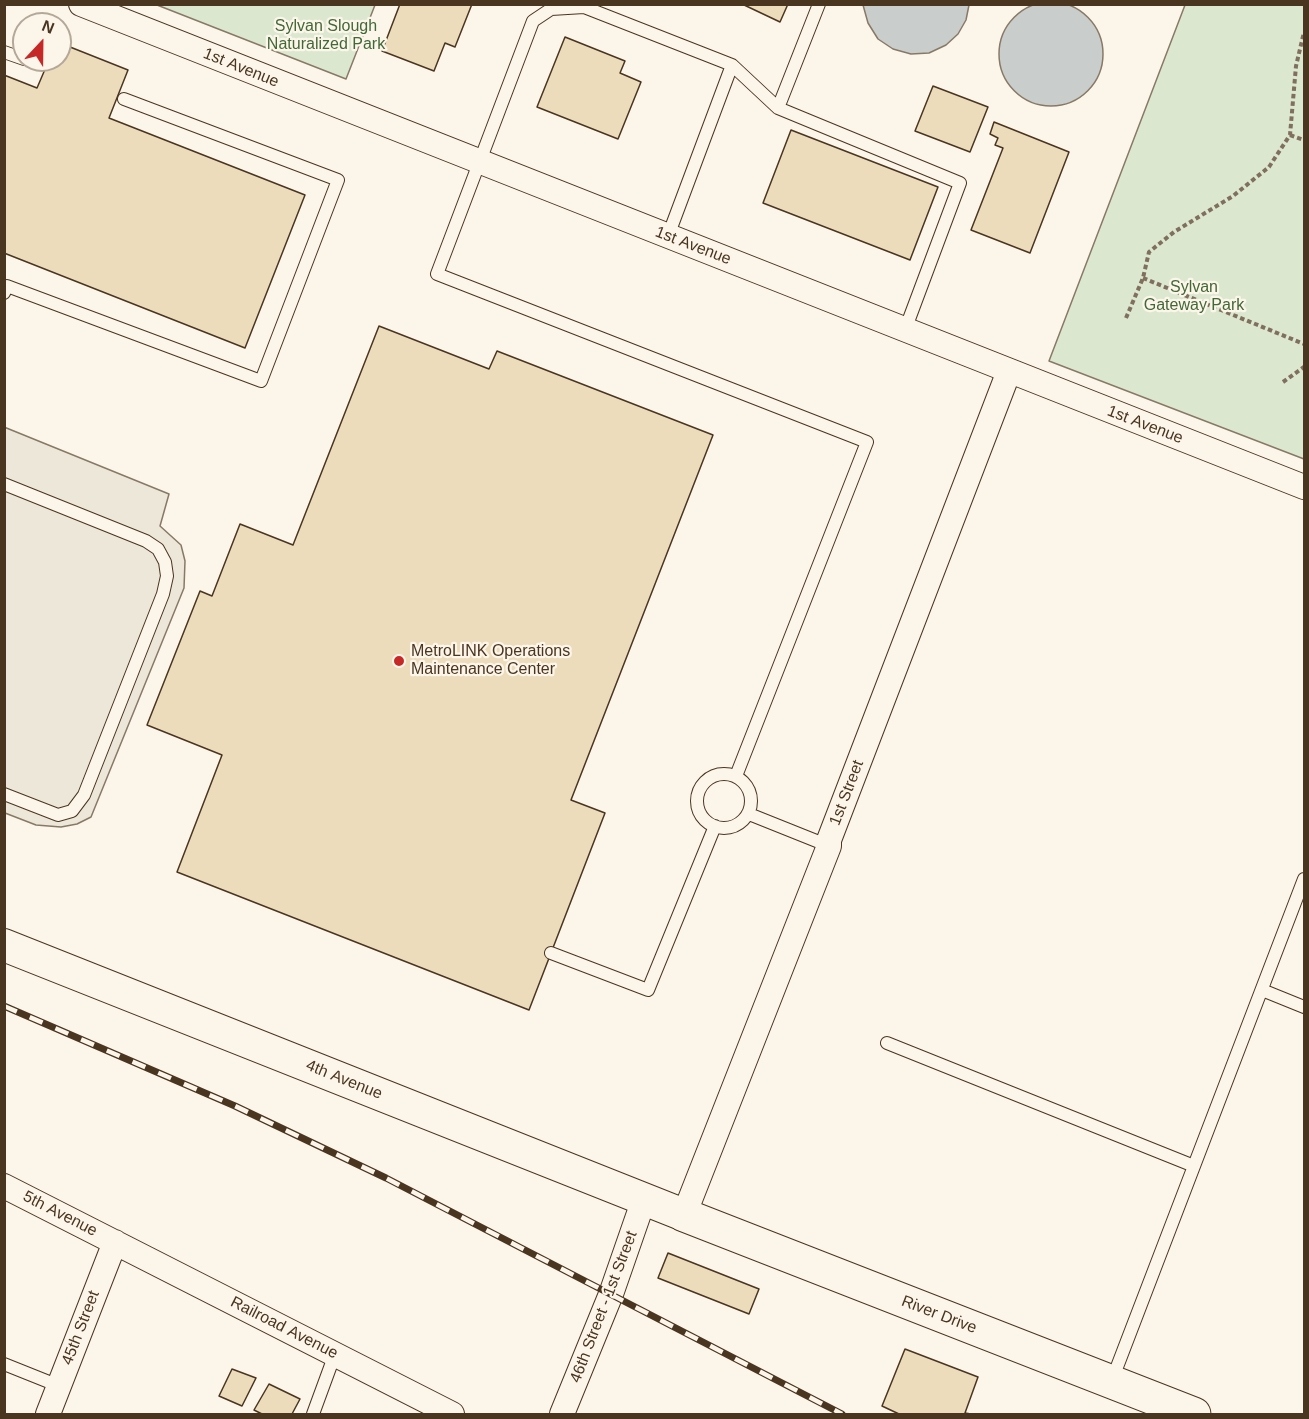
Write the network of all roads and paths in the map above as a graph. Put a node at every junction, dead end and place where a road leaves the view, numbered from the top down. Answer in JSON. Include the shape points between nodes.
{"nodes":[{"id":1,"x":81,"y":4,"type":"edge"},
{"id":2,"x":819,"y":4,"type":"edge"},
{"id":3,"x":1305,"y":32,"type":"edge"},
{"id":4,"x":732,"y":64,"type":"junction"},
{"id":5,"x":124,"y":99,"type":"dead end"},
{"id":6,"x":778,"y":108,"type":"junction"},
{"id":7,"x":1290,"y":135,"type":"junction"},
{"id":8,"x":1305,"y":140,"type":"edge"},
{"id":9,"x":478,"y":162,"type":"junction"},
{"id":10,"x":668,"y":237,"type":"junction"},
{"id":11,"x":1143,"y":278,"type":"junction"},
{"id":12,"x":4,"y":293,"type":"edge"},
{"id":13,"x":1126,"y":318,"type":"dead end"},
{"id":14,"x":905,"y":330,"type":"junction"},
{"id":15,"x":1305,"y":344,"type":"edge"},
{"id":16,"x":1305,"y":367,"type":"edge"},
{"id":17,"x":1009,"y":371,"type":"junction"},
{"id":18,"x":1283,"y":382,"type":"dead end"},
{"id":19,"x":4,"y":484,"type":"edge"},
{"id":20,"x":1305,"y":487,"type":"edge"},
{"id":21,"x":736,"y":776,"type":"junction"},
{"id":22,"x":4,"y":794,"type":"edge"},
{"id":23,"x":749,"y":814,"type":"junction"},
{"id":24,"x":715,"y":826,"type":"junction"},
{"id":25,"x":829,"y":846,"type":"junction"},
{"id":26,"x":1305,"y":879,"type":"edge"},
{"id":27,"x":4,"y":945,"type":"edge"},
{"id":28,"x":551,"y":953,"type":"dead end"},
{"id":29,"x":1262,"y":990,"type":"junction"},
{"id":30,"x":1305,"y":1007,"type":"edge"},
{"id":31,"x":887,"y":1043,"type":"dead end"},
{"id":32,"x":1194,"y":1166,"type":"junction"},
{"id":33,"x":4,"y":1186,"type":"edge"},
{"id":34,"x":644,"y":1199,"type":"junction"},
{"id":35,"x":684,"y":1215,"type":"junction"},
{"id":36,"x":115,"y":1242,"type":"junction"},
{"id":37,"x":335,"y":1354,"type":"junction"},
{"id":38,"x":4,"y":1364,"type":"edge"},
{"id":39,"x":1111,"y":1382,"type":"junction"},
{"id":40,"x":59,"y":1386,"type":"junction"},
{"id":41,"x":48,"y":1414,"type":"edge"},
{"id":42,"x":312,"y":1414,"type":"edge"},
{"id":43,"x":452,"y":1414,"type":"edge"},
{"id":44,"x":562,"y":1414,"type":"edge"},
{"id":45,"x":1194,"y":1414,"type":"edge"}],
"edges":[{"from":1,"to":9,"type":"street","name":"1st Avenue"},
{"from":2,"to":6,"type":"lane"},
{"from":3,"to":7,"type":"path","via":[[1296,66]]},
{"from":4,"to":6,"type":"lane"},
{"from":4,"to":9,"type":"lane","via":[[584,7],[551,9],[533,21]]},
{"from":4,"to":10,"type":"lane"},
{"from":5,"to":12,"type":"lane","via":[[338,180],[261,381],[7,286]]},
{"from":6,"to":14,"type":"lane","via":[[960,183]]},
{"from":7,"to":8,"type":"path"},
{"from":7,"to":11,"type":"path","via":[[1269,167],[1149,252]]},
{"from":9,"to":10,"type":"street","name":"1st Avenue"},
{"from":9,"to":21,"type":"lane","via":[[437,273],[867,442]]},
{"from":10,"to":14,"type":"street","name":"1st Avenue"},
{"from":11,"to":13,"type":"path"},
{"from":11,"to":15,"type":"path"},
{"from":14,"to":17,"type":"street","name":"1st Avenue"},
{"from":16,"to":18,"type":"path"},
{"from":17,"to":20,"type":"street","name":"1st Avenue"},
{"from":17,"to":25,"type":"street","name":"1st Street"},
{"from":19,"to":22,"type":"lane","via":[[146,541],[158,549],[167,576],[84,795],[72,811],[58,815]]},
{"from":21,"to":23,"type":"lane","via":[[746,783],[752,796]]},
{"from":21,"to":24,"type":"lane","via":[[718,774],[699,789],[696,801],[700,814]]},
{"from":23,"to":24,"type":"lane","via":[[733,827]]},
{"from":23,"to":25,"type":"lane"},
{"from":24,"to":28,"type":"lane","via":[[648,990]]},
{"from":25,"to":35,"type":"street","name":"1st Street"},
{"from":26,"to":29,"type":"lane"},
{"from":27,"to":34,"type":"street","name":"4th Avenue"},
{"from":29,"to":30,"type":"lane"},
{"from":29,"to":32,"type":"lane"},
{"from":31,"to":32,"type":"lane"},
{"from":32,"to":39,"type":"lane"},
{"from":33,"to":36,"type":"street","name":"5th Avenue"},
{"from":34,"to":35,"type":"street","name":"4th Avenue"},
{"from":34,"to":44,"type":"street","name":"46th Street - 1st Street","via":[[611,1294]]},
{"from":35,"to":39,"type":"main road","name":"River Drive"},
{"from":36,"to":37,"type":"street","name":"Railroad Avenue"},
{"from":36,"to":40,"type":"street","name":"45th Street"},
{"from":37,"to":42,"type":"lane"},
{"from":37,"to":43,"type":"street","name":"Railroad Avenue"},
{"from":38,"to":40,"type":"lane"},
{"from":39,"to":45,"type":"main road","name":"River Drive"},
{"from":40,"to":41,"type":"street","name":"45th Street"}]}
